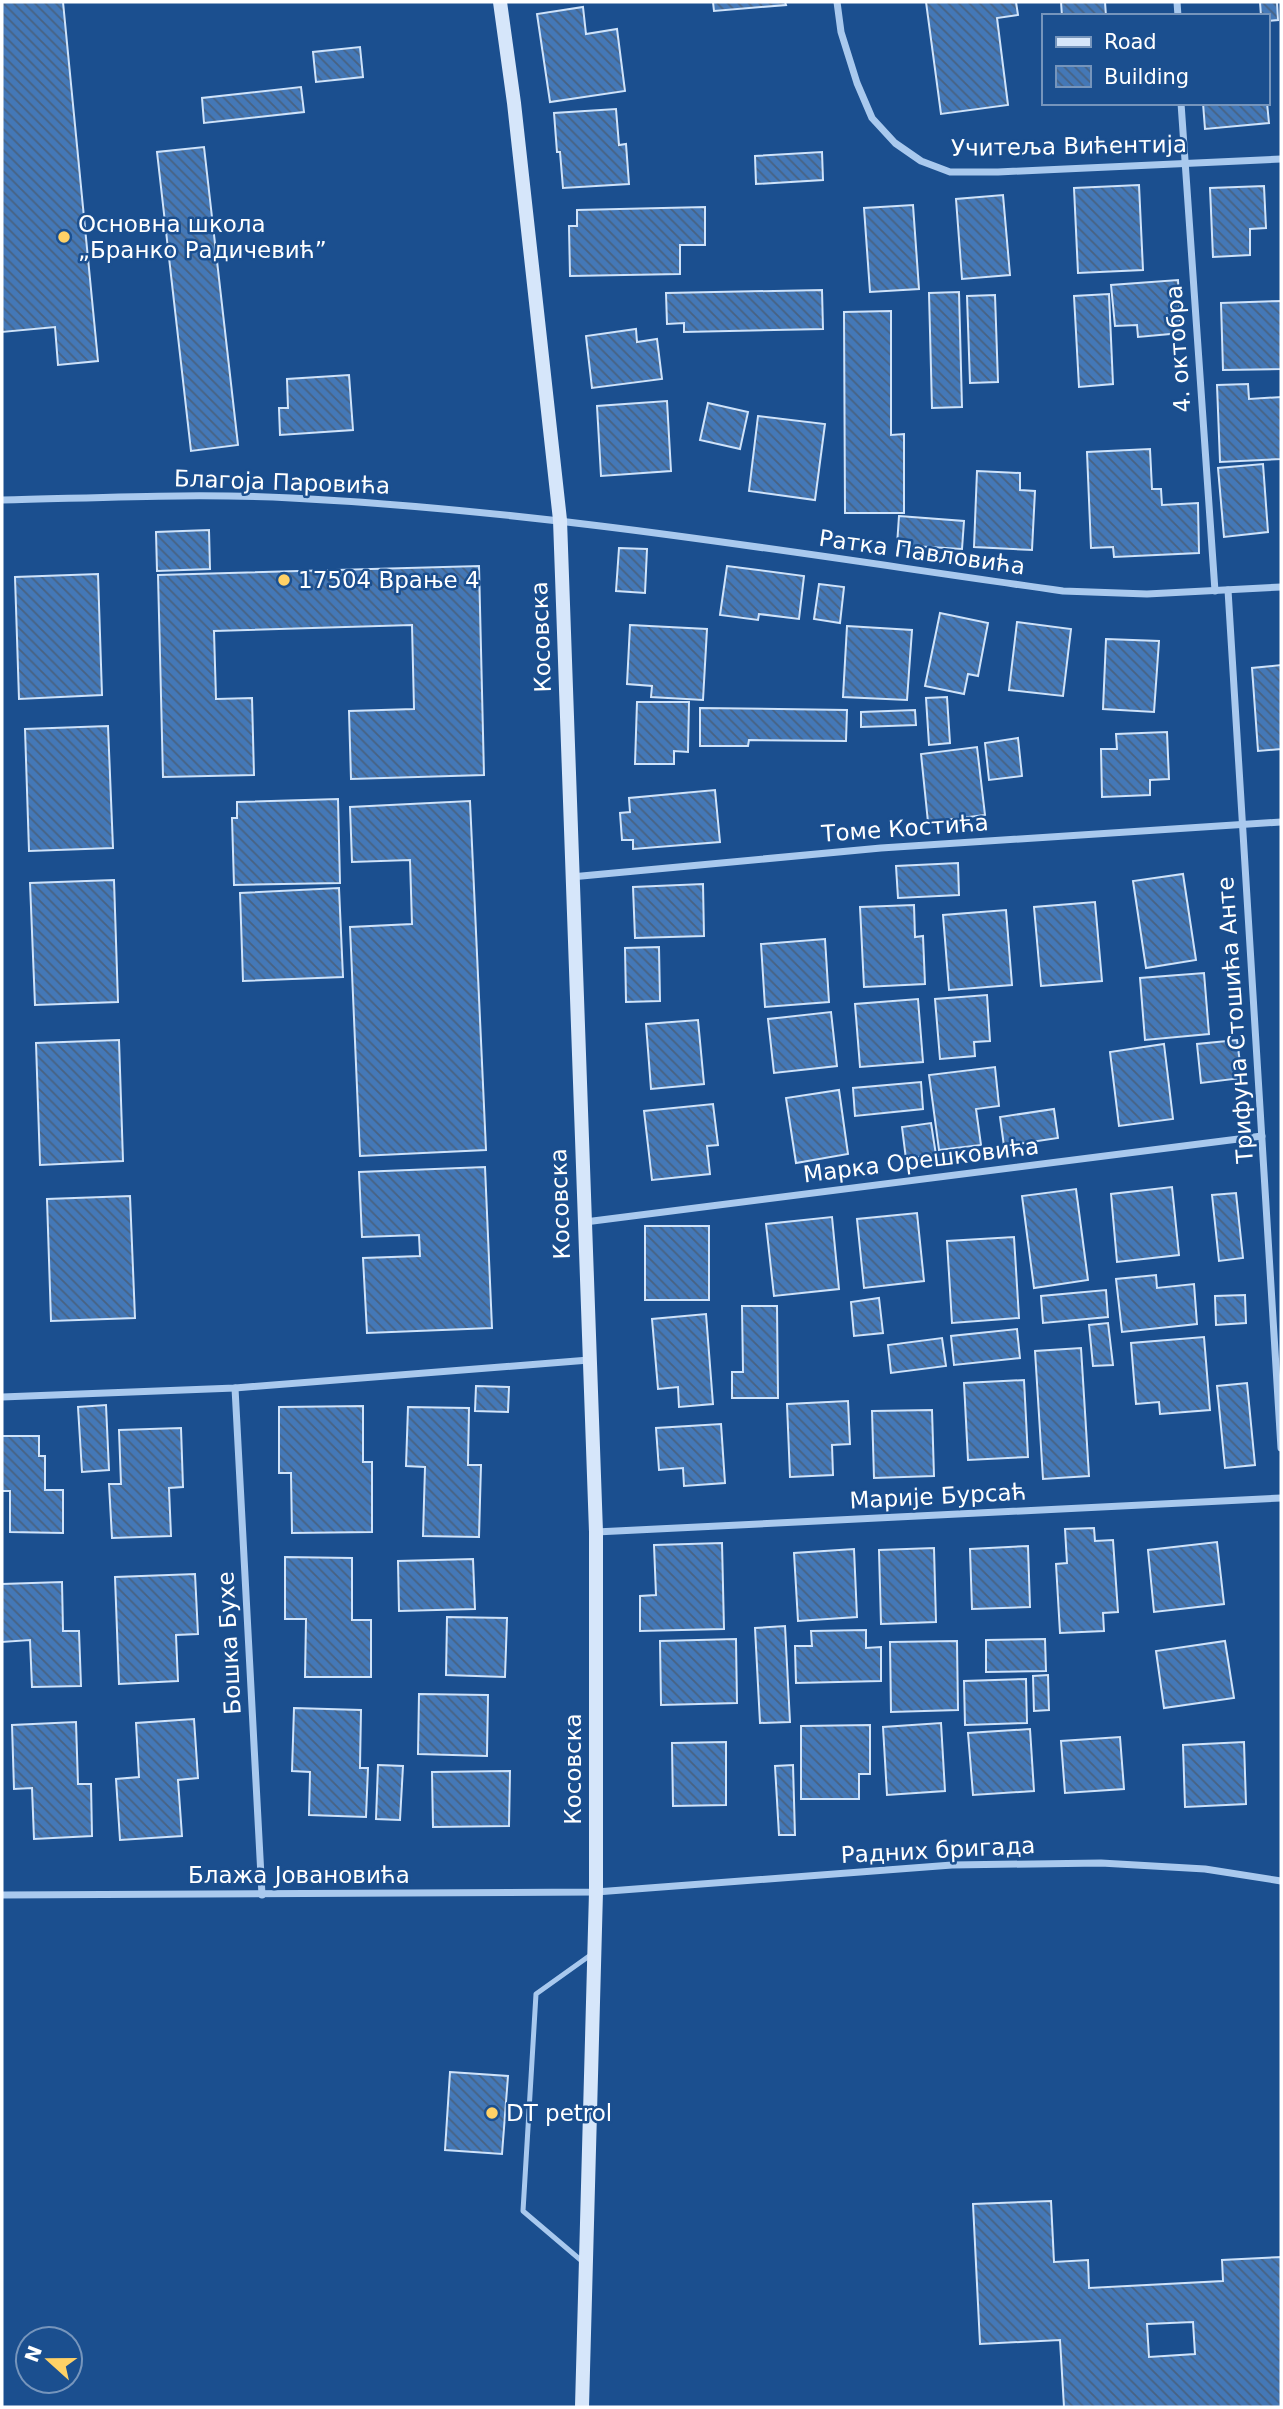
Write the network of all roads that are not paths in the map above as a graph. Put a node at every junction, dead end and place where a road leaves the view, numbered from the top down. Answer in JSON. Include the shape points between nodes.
{"nodes":[{"id":1,"x":500,"y":2,"type":"edge"},
{"id":2,"x":837,"y":2,"type":"edge"},
{"id":3,"x":1181,"y":105,"type":"edge"},
{"id":4,"x":1281,"y":159,"type":"edge"},
{"id":5,"x":1184,"y":162,"type":"junction"},
{"id":6,"x":2,"y":500,"type":"edge"},
{"id":7,"x":560,"y":520,"type":"junction"},
{"id":8,"x":1281,"y":587,"type":"edge"},
{"id":9,"x":1228,"y":590,"type":"junction"},
{"id":10,"x":1214,"y":591,"type":"junction"},
{"id":11,"x":1281,"y":822,"type":"edge"},
{"id":12,"x":1241,"y":825,"type":"junction"},
{"id":13,"x":572,"y":877,"type":"junction"},
{"id":14,"x":1262,"y":1136,"type":"junction"},
{"id":15,"x":584,"y":1222,"type":"junction"},
{"id":16,"x":589,"y":1360,"type":"junction"},
{"id":17,"x":235,"y":1388,"type":"junction"},
{"id":18,"x":2,"y":1397,"type":"edge"},
{"id":19,"x":1281,"y":1448,"type":"edge"},
{"id":20,"x":1281,"y":1498,"type":"edge"},
{"id":21,"x":596,"y":1532,"type":"junction"},
{"id":22,"x":1281,"y":1881,"type":"edge"},
{"id":23,"x":596,"y":1892,"type":"junction"},
{"id":24,"x":2,"y":1895,"type":"edge"},
{"id":25,"x":262,"y":1895,"type":"junction"},
{"id":26,"x":594,"y":1952,"type":"junction"},
{"id":27,"x":586,"y":2264,"type":"junction"},
{"id":28,"x":582,"y":2407,"type":"edge"}],
"edges":[{"from":1,"to":7,"type":"street","name":"Косовска"},
{"from":2,"to":5,"type":"street","name":"Учитеља Вићентија","via":[[841,32],[872,118],[895,143],[921,161],[950,172]]},
{"from":3,"to":5,"type":"street","name":"4. октобра"},
{"from":4,"to":5,"type":"street","name":"Учитеља Вићентија"},
{"from":5,"to":10,"type":"street","name":"4. октобра"},
{"from":6,"to":7,"type":"street","name":"Благоја Паровића","via":[[289,498]]},
{"from":7,"to":10,"type":"street","name":"Ратка Павловића","via":[[1063,591]]},
{"from":7,"to":13,"type":"street","name":"Косовска"},
{"from":8,"to":9,"type":"street","name":"Ратка Павловића"},
{"from":9,"to":10,"type":"street","name":"Ратка Павловића"},
{"from":9,"to":12,"type":"street","name":"Трифуна Стошића Анте"},
{"from":11,"to":12,"type":"street","name":"Томе Костића"},
{"from":12,"to":13,"type":"street","name":"Томе Костића","via":[[881,848]]},
{"from":12,"to":14,"type":"street","name":"Трифуна Стошића Анте"},
{"from":13,"to":15,"type":"street","name":"Косовска"},
{"from":14,"to":15,"type":"street","name":"Марка Орешковића"},
{"from":14,"to":19,"type":"street","name":"Трифуна Стошића Анте"},
{"from":15,"to":16,"type":"street","name":"Косовска"},
{"from":16,"to":17,"type":"street"},
{"from":16,"to":21,"type":"street","name":"Косовска"},
{"from":17,"to":18,"type":"street"},
{"from":17,"to":25,"type":"street","name":"Бошка Бухе"},
{"from":20,"to":21,"type":"street","name":"Марије Бурсаћ"},
{"from":21,"to":23,"type":"street","name":"Косовска"},
{"from":22,"to":23,"type":"street","name":"Радних бригада","via":[[1205,1868],[1020,1864]]},
{"from":23,"to":25,"type":"street","name":"Блажа Јовановића"},
{"from":23,"to":26,"type":"street","name":"Косовска"},
{"from":24,"to":25,"type":"street","name":"Блажа Јовановића"},
{"from":26,"to":27,"type":"street","name":"Косовска"},
{"from":26,"to":27,"type":"lane","via":[[536,1994],[523,2211]]},
{"from":27,"to":28,"type":"street","name":"Косовска"}]}
